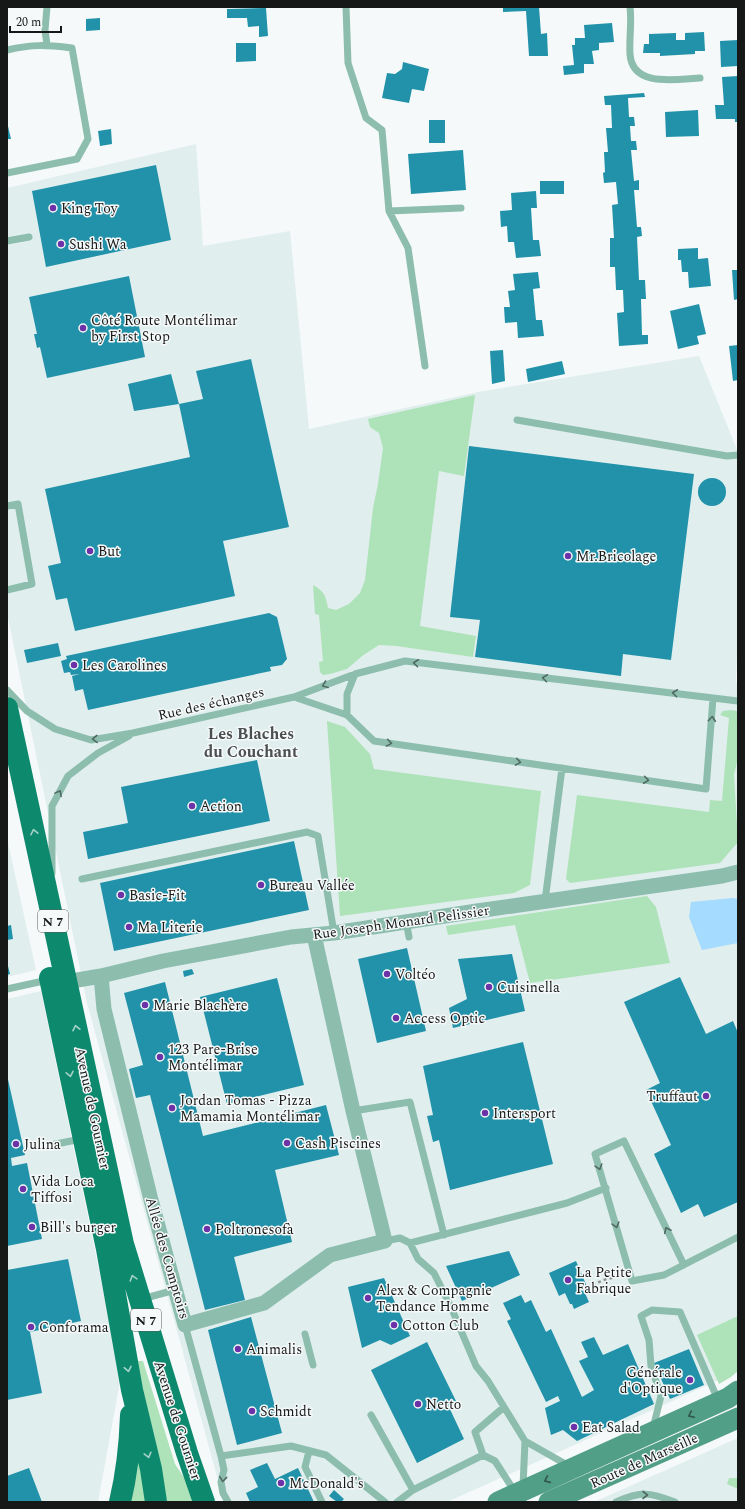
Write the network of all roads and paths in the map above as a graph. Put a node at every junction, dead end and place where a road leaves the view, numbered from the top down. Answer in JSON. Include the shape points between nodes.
{"nodes":[{"id":1,"x":47,"y":7,"type":"edge"},
{"id":2,"x":346,"y":7,"type":"edge"},
{"id":3,"x":630,"y":7,"type":"edge"},
{"id":4,"x":47,"y":45,"type":"junction"},
{"id":5,"x":7,"y":50,"type":"edge"},
{"id":6,"x":700,"y":78,"type":"dead end"},
{"id":7,"x":7,"y":173,"type":"edge"},
{"id":8,"x":461,"y":208,"type":"dead end"},
{"id":9,"x":389,"y":211,"type":"junction"},
{"id":10,"x":29,"y":237,"type":"dead end"},
{"id":11,"x":7,"y":241,"type":"edge"},
{"id":12,"x":425,"y":366,"type":"dead end"},
{"id":13,"x":517,"y":420,"type":"dead end"},
{"id":14,"x":738,"y":455,"type":"edge"},
{"id":15,"x":7,"y":506,"type":"edge"},
{"id":16,"x":7,"y":590,"type":"edge"},
{"id":17,"x":355,"y":674,"type":"junction"},
{"id":18,"x":7,"y":690,"type":"edge"},
{"id":19,"x":294,"y":697,"type":"junction"},
{"id":20,"x":713,"y":698,"type":"junction"},
{"id":21,"x":738,"y":702,"type":"edge"},
{"id":22,"x":7,"y":708,"type":"edge"},
{"id":23,"x":347,"y":715,"type":"junction"},
{"id":24,"x":133,"y":733,"type":"junction"},
{"id":25,"x":562,"y":768,"type":"junction"},
{"id":26,"x":7,"y":776,"type":"edge"},
{"id":27,"x":738,"y":872,"type":"edge"},
{"id":28,"x":82,"y":879,"type":"dead end"},
{"id":29,"x":546,"y":901,"type":"junction"},
{"id":30,"x":52,"y":915,"type":"junction"},
{"id":31,"x":406,"y":922,"type":"junction"},
{"id":32,"x":334,"y":933,"type":"junction"},
{"id":33,"x":314,"y":935,"type":"junction"},
{"id":34,"x":410,"y":938,"type":"dead end"},
{"id":35,"x":101,"y":976,"type":"junction"},
{"id":36,"x":58,"y":981,"type":"junction"},
{"id":37,"x":7,"y":989,"type":"edge"},
{"id":38,"x":354,"y":1111,"type":"junction"},
{"id":39,"x":91,"y":1136,"type":"junction"},
{"id":40,"x":51,"y":1145,"type":"dead end"},
{"id":41,"x":606,"y":1188,"type":"junction"},
{"id":42,"x":444,"y":1235,"type":"junction"},
{"id":43,"x":738,"y":1237,"type":"edge"},
{"id":44,"x":385,"y":1241,"type":"junction"},
{"id":45,"x":410,"y":1244,"type":"junction"},
{"id":46,"x":684,"y":1265,"type":"junction"},
{"id":47,"x":630,"y":1274,"type":"junction"},
{"id":48,"x":587,"y":1287,"type":"dead end"},
{"id":49,"x":175,"y":1290,"type":"junction"},
{"id":50,"x":140,"y":1300,"type":"junction"},
{"id":51,"x":185,"y":1325,"type":"junction"},
{"id":52,"x":304,"y":1334,"type":"dead end"},
{"id":53,"x":123,"y":1342,"type":"junction"},
{"id":54,"x":313,"y":1366,"type":"dead end"},
{"id":55,"x":132,"y":1390,"type":"junction"},
{"id":56,"x":738,"y":1391,"type":"edge"},
{"id":57,"x":719,"y":1402,"type":"junction"},
{"id":58,"x":504,"y":1407,"type":"junction"},
{"id":59,"x":372,"y":1415,"type":"dead end"},
{"id":60,"x":738,"y":1418,"type":"edge"},
{"id":61,"x":650,"y":1434,"type":"junction"},
{"id":62,"x":525,"y":1441,"type":"junction"},
{"id":63,"x":309,"y":1450,"type":"junction"},
{"id":64,"x":187,"y":1454,"type":"junction"},
{"id":65,"x":483,"y":1455,"type":"junction"},
{"id":66,"x":221,"y":1456,"type":"junction"},
{"id":67,"x":574,"y":1468,"type":"junction"},
{"id":68,"x":413,"y":1490,"type":"junction"},
{"id":69,"x":512,"y":1496,"type":"edge"},
{"id":70,"x":120,"y":1502,"type":"edge"},
{"id":71,"x":156,"y":1502,"type":"edge"},
{"id":72,"x":204,"y":1502,"type":"edge"},
{"id":73,"x":228,"y":1502,"type":"edge"},
{"id":74,"x":322,"y":1502,"type":"edge"},
{"id":75,"x":385,"y":1502,"type":"edge"},
{"id":76,"x":397,"y":1502,"type":"edge"},
{"id":77,"x":549,"y":1502,"type":"edge"},
{"id":78,"x":616,"y":1502,"type":"edge"},
{"id":79,"x":675,"y":1502,"type":"edge"}],
"edges":[{"from":1,"to":4,"type":"lane"},
{"from":2,"to":9,"type":"lane","via":[[348,63],[366,118],[382,130]]},
{"from":3,"to":6,"type":"lane","via":[[630,56],[636,71],[654,80]]},
{"from":4,"to":5,"type":"lane","via":[[27,45]]},
{"from":4,"to":7,"type":"lane","via":[[72,48],[88,138],[77,159]]},
{"from":8,"to":9,"type":"lane"},
{"from":9,"to":12,"type":"lane","via":[[408,248]]},
{"from":10,"to":11,"type":"lane"},
{"from":13,"to":14,"type":"lane","via":[[727,456]]},
{"from":15,"to":16,"type":"lane","via":[[18,504],[32,584]]},
{"from":17,"to":19,"type":"lane","name":"Rue des échanges","one_way":true},
{"from":20,"to":17,"type":"lane","name":"Rue des échanges","one_way":true,"via":[[405,662]]},
{"from":17,"to":23,"type":"lane","via":[[347,694]]},
{"from":24,"to":18,"type":"lane","one_way":true,"via":[[92,740],[55,729],[27,711]]},
{"from":19,"to":23,"type":"lane"},
{"from":19,"to":24,"type":"lane","name":"Rue des échanges"},
{"from":20,"to":21,"type":"lane","name":"Rue des échanges"},
{"from":25,"to":20,"type":"lane","one_way":true,"via":[[706,789]]},
{"from":30,"to":22,"type":"main road","name":"Avenue de Gournier","number":"N 7","one_way":true},
{"from":23,"to":25,"type":"lane","one_way":true,"via":[[374,741]]},
{"from":30,"to":24,"type":"lane","one_way":true,"via":[[52,806],[68,776],[98,753]]},
{"from":25,"to":29,"type":"lane"},
{"from":26,"to":36,"type":"main road","name":"Avenue de Gournier","number":"N 7"},
{"from":27,"to":29,"type":"street","name":"Rue Joseph Monard Pelissier"},
{"from":28,"to":32,"type":"lane","via":[[307,832],[318,836]]},
{"from":29,"to":31,"type":"street","name":"Rue Joseph Monard Pelissier"},
{"from":30,"to":36,"type":"main road","name":"Avenue de Gournier","number":"N 7"},
{"from":31,"to":32,"type":"street","name":"Rue Joseph Monard Pelissier"},
{"from":31,"to":34,"type":"lane"},
{"from":32,"to":33,"type":"street","name":"Rue Joseph Monard Pelissier"},
{"from":33,"to":35,"type":"street","name":"Rue Joseph Monard Pelissier","via":[[226,949]]},
{"from":33,"to":38,"type":"street"},
{"from":35,"to":36,"type":"street","name":"Rue Joseph Monard Pelissier"},
{"from":35,"to":49,"type":"street","name":"Allée des Comptoirs","via":[[104,1009]]},
{"from":36,"to":37,"type":"lane","name":"Rue Joseph Monard Pelissier"},
{"from":36,"to":39,"type":"main road","name":"Avenue de Gournier","number":"N 7"},
{"from":38,"to":42,"type":"lane","via":[[410,1102]]},
{"from":38,"to":44,"type":"street"},
{"from":39,"to":40,"type":"lane"},
{"from":50,"to":39,"type":"main road","name":"Avenue de Gournier","number":"N 7","one_way":true},
{"from":39,"to":53,"type":"main road","name":"Avenue de Gournier","number":"N 7"},
{"from":41,"to":42,"type":"lane","via":[[567,1203]]},
{"from":46,"to":41,"type":"lane","one_way":true,"via":[[624,1141],[595,1154]]},
{"from":41,"to":47,"type":"lane","one_way":true},
{"from":42,"to":45,"type":"lane"},
{"from":43,"to":46,"type":"lane"},
{"from":44,"to":45,"type":"lane","via":[[400,1238]]},
{"from":44,"to":51,"type":"street","name":"Allée des Comptoirs","via":[[330,1255],[264,1303]]},
{"from":45,"to":58,"type":"lane","via":[[418,1260],[434,1273],[476,1366]]},
{"from":46,"to":47,"type":"lane","via":[[664,1275],[632,1281]]},
{"from":47,"to":48,"type":"path"},
{"from":49,"to":50,"type":"lane"},
{"from":49,"to":51,"type":"street","name":"Allée des Comptoirs"},
{"from":50,"to":64,"type":"main road","name":"Avenue de Gournier","number":"N 7"},
{"from":51,"to":66,"type":"lane"},
{"from":52,"to":54,"type":"lane"},
{"from":53,"to":55,"type":"main road","name":"Avenue de Gournier","number":"N 7","one_way":true},
{"from":53,"to":64,"type":"main road","via":[[134,1343],[147,1355],[177,1444]]},
{"from":55,"to":70,"type":"main road","number":"N 7","via":[[130,1447]]},
{"from":55,"to":71,"type":"main road","name":"Avenue de Gournier","one_way":true,"via":[[152,1469]]},
{"from":56,"to":57,"type":"main road","name":"Route de Marseille"},
{"from":57,"to":61,"type":"main road","name":"Route de Marseille","one_way":true},
{"from":57,"to":61,"type":"lane","via":[[680,1312],[652,1310],[640,1316],[649,1340],[651,1366],[661,1396]]},
{"from":58,"to":62,"type":"lane"},
{"from":58,"to":65,"type":"lane","via":[[475,1432]]},
{"from":59,"to":68,"type":"lane"},
{"from":60,"to":77,"type":"main road","name":"Route de Marseille"},
{"from":61,"to":67,"type":"main road","name":"Route de Marseille"},
{"from":62,"to":67,"type":"lane"},
{"from":62,"to":69,"type":"lane"},
{"from":63,"to":66,"type":"lane","via":[[291,1446]]},
{"from":63,"to":74,"type":"lane","via":[[305,1467]]},
{"from":63,"to":75,"type":"lane","via":[[326,1455]]},
{"from":64,"to":72,"type":"main road","name":"Avenue de Gournier","number":"N 7"},
{"from":65,"to":68,"type":"lane"},
{"from":65,"to":69,"type":"lane","via":[[495,1461]]},
{"from":66,"to":73,"type":"lane","one_way":true,"via":[[224,1470],[221,1482]]},
{"from":67,"to":69,"type":"main road","name":"Route de Marseille","one_way":true},
{"from":68,"to":76,"type":"lane"},
{"from":78,"to":79,"type":"lane","one_way":true,"via":[[645,1493]]}]}
